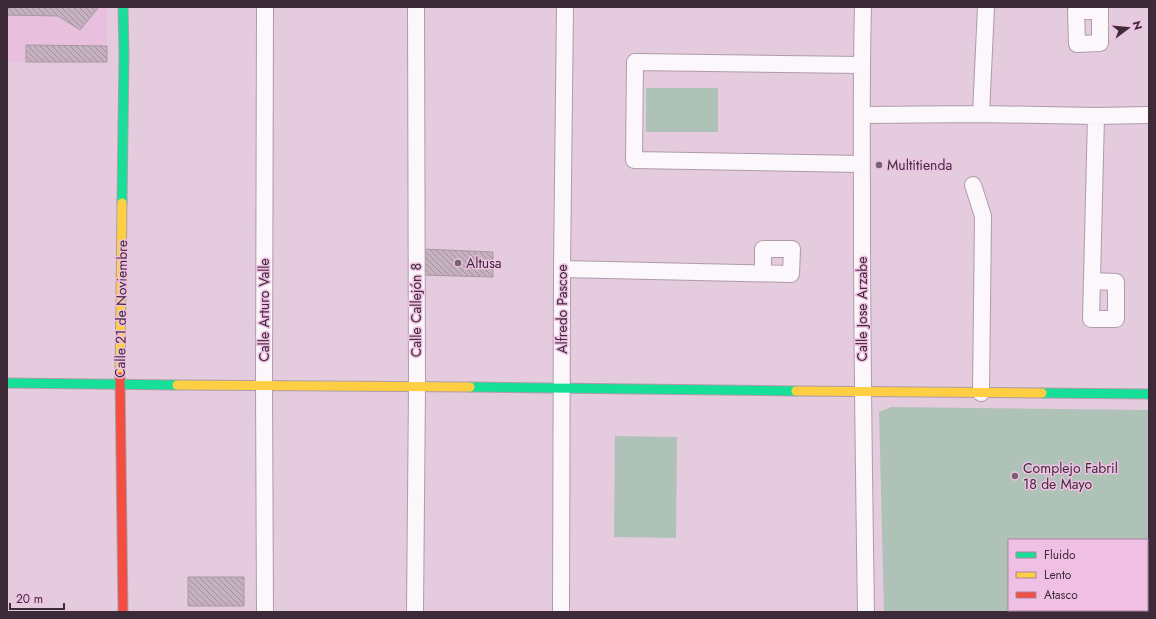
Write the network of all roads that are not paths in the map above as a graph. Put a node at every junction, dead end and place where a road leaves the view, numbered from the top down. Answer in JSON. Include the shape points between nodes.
{"nodes":[{"id":1,"x":123,"y":7,"type":"edge"},
{"id":2,"x":265,"y":7,"type":"edge"},
{"id":3,"x":416,"y":7,"type":"edge"},
{"id":4,"x":565,"y":7,"type":"edge"},
{"id":5,"x":863,"y":7,"type":"edge"},
{"id":6,"x":986,"y":7,"type":"edge"},
{"id":7,"x":861,"y":66,"type":"junction"},
{"id":8,"x":982,"y":114,"type":"junction"},
{"id":9,"x":862,"y":115,"type":"junction"},
{"id":10,"x":1149,"y":115,"type":"edge"},
{"id":11,"x":1096,"y":116,"type":"junction"},
{"id":12,"x":862,"y":164,"type":"junction"},
{"id":13,"x":973,"y":185,"type":"dead end"},
{"id":14,"x":562,"y":269,"type":"junction"},
{"id":15,"x":763,"y":273,"type":"dead end"},
{"id":16,"x":1092,"y":282,"type":"dead end"},
{"id":17,"x":7,"y":383,"type":"edge"},
{"id":18,"x":120,"y":384,"type":"junction"},
{"id":19,"x":264,"y":386,"type":"junction"},
{"id":20,"x":417,"y":387,"type":"junction"},
{"id":21,"x":562,"y":389,"type":"junction"},
{"id":22,"x":863,"y":392,"type":"junction"},
{"id":23,"x":981,"y":393,"type":"junction"},
{"id":24,"x":1149,"y":394,"type":"edge"},
{"id":25,"x":123,"y":612,"type":"edge"},
{"id":26,"x":265,"y":612,"type":"edge"},
{"id":27,"x":415,"y":612,"type":"edge"},
{"id":28,"x":561,"y":612,"type":"edge"},
{"id":29,"x":866,"y":612,"type":"edge"}],
"edges":[{"from":1,"to":18,"type":"street","name":"Calle 21 de Noviembre"},
{"from":2,"to":19,"type":"street","name":"Calle Arturo Valle"},
{"from":3,"to":20,"type":"street","name":"Calle Callejón 8"},
{"from":4,"to":14,"type":"street","name":"Alfredo Pascoe"},
{"from":5,"to":7,"type":"street","name":"Calle Jose Arzabe"},
{"from":6,"to":8,"type":"street"},
{"from":7,"to":9,"type":"street","name":"Calle Jose Arzabe"},
{"from":7,"to":12,"type":"street","via":[[634,62],[634,160]]},
{"from":8,"to":9,"type":"street"},
{"from":8,"to":11,"type":"street"},
{"from":9,"to":12,"type":"street","name":"Calle Jose Arzabe"},
{"from":10,"to":11,"type":"street"},
{"from":11,"to":16,"type":"street"},
{"from":12,"to":22,"type":"street","name":"Calle Jose Arzabe"},
{"from":13,"to":23,"type":"street","via":[[983,216]]},
{"from":14,"to":15,"type":"street"},
{"from":14,"to":21,"type":"street","name":"Alfredo Pascoe"},
{"from":17,"to":18,"type":"street"},
{"from":18,"to":19,"type":"street"},
{"from":18,"to":25,"type":"street","name":"Calle 21 de Noviembre"},
{"from":19,"to":20,"type":"street"},
{"from":19,"to":26,"type":"street","name":"Calle Arturo Valle"},
{"from":20,"to":21,"type":"street"},
{"from":20,"to":27,"type":"street","name":"Calle Callejón 8"},
{"from":21,"to":22,"type":"street"},
{"from":21,"to":28,"type":"street","name":"Alfredo Pascoe"},
{"from":22,"to":23,"type":"street"},
{"from":22,"to":29,"type":"street","name":"Calle Jose Arzabe"},
{"from":23,"to":24,"type":"street"}]}
